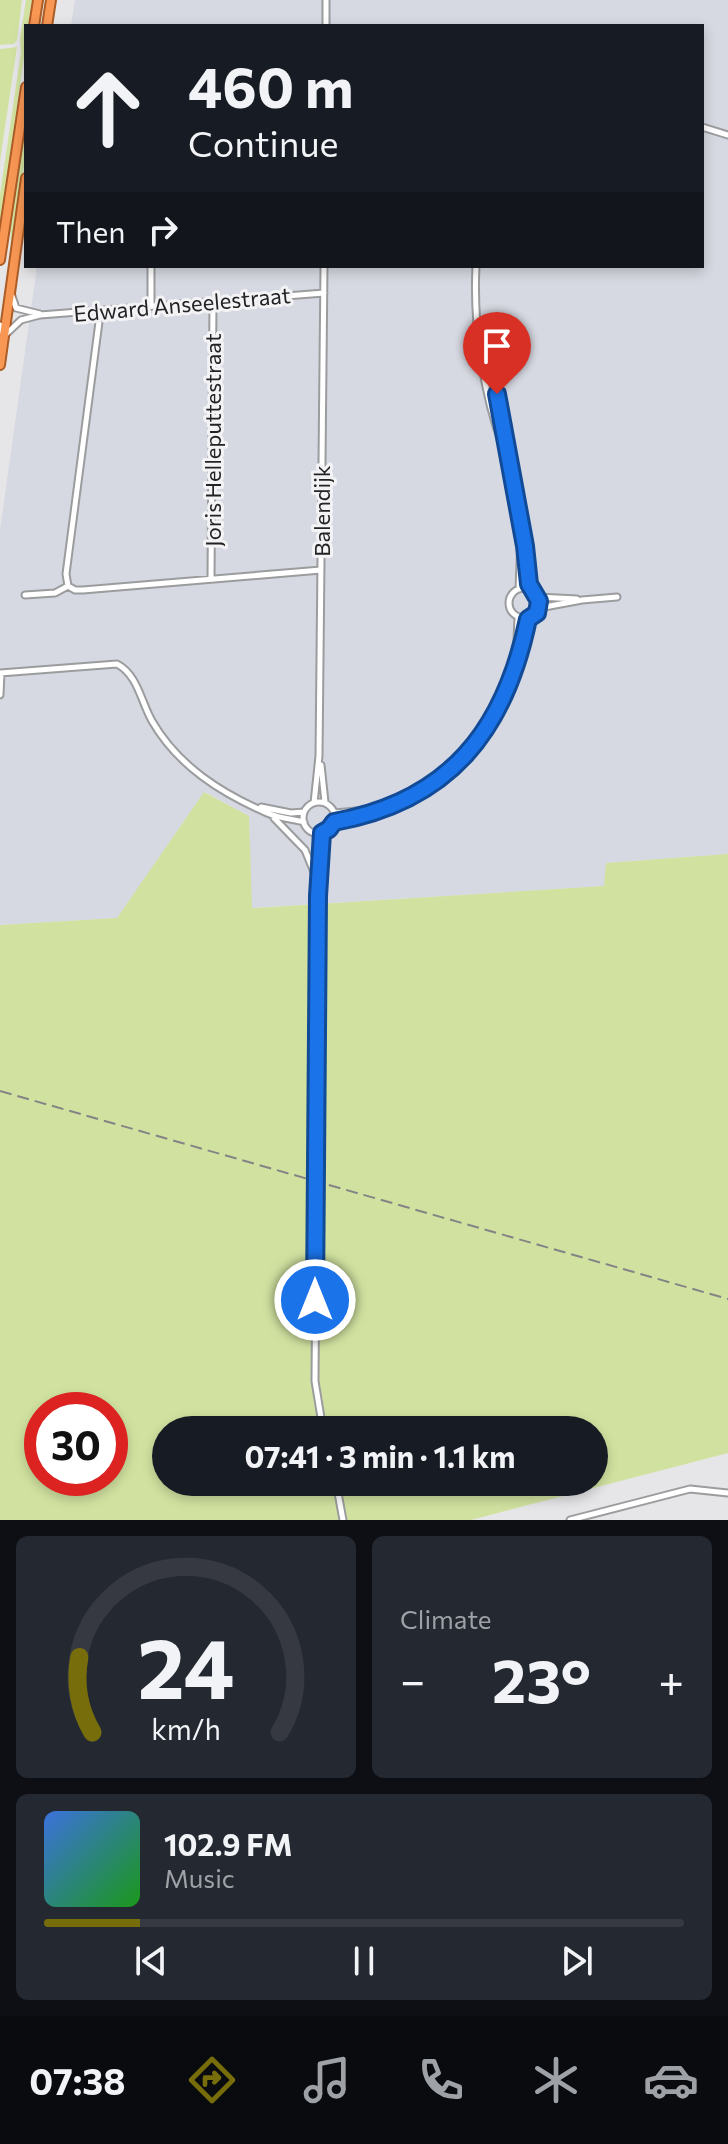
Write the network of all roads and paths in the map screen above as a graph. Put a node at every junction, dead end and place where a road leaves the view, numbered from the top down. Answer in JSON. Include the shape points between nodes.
{"nodes":[{"id":1,"x":38,"y":0,"type":"edge"},
{"id":2,"x":51,"y":0,"type":"edge"},
{"id":3,"x":326,"y":0,"type":"edge"},
{"id":4,"x":34,"y":24,"type":"edge"},
{"id":5,"x":47,"y":24,"type":"edge"},
{"id":6,"x":326,"y":24,"type":"edge"},
{"id":7,"x":24,"y":100,"type":"edge"},
{"id":8,"x":704,"y":129,"type":"edge"},
{"id":9,"x":728,"y":135,"type":"edge"},
{"id":10,"x":24,"y":192,"type":"edge"},
{"id":11,"x":0,"y":260,"type":"edge"},
{"id":12,"x":151,"y":268,"type":"edge"},
{"id":13,"x":324,"y":268,"type":"edge"},
{"id":14,"x":476,"y":268,"type":"edge"},
{"id":15,"x":10,"y":289,"type":"junction"},
{"id":16,"x":324,"y":293,"type":"junction"},
{"id":17,"x":213,"y":301,"type":"junction"},
{"id":18,"x":151,"y":306,"type":"junction"},
{"id":19,"x":97,"y":310,"type":"junction"},
{"id":20,"x":40,"y":315,"type":"junction"},
{"id":21,"x":0,"y":325,"type":"edge"},
{"id":22,"x":480,"y":333,"type":"junction"},
{"id":23,"x":4,"y":336,"type":"junction"},
{"id":24,"x":0,"y":365,"type":"edge"},
{"id":25,"x":497,"y":394,"type":"junction"},
{"id":26,"x":490,"y":396,"type":"junction"},
{"id":27,"x":507,"y":457,"type":"junction"},
{"id":28,"x":521,"y":533,"type":"junction"},
{"id":29,"x":321,"y":570,"type":"junction"},
{"id":30,"x":211,"y":579,"type":"junction"},
{"id":31,"x":68,"y":586,"type":"junction"},
{"id":32,"x":519,"y":589,"type":"junction"},
{"id":33,"x":531,"y":589,"type":"junction"},
{"id":34,"x":25,"y":595,"type":"dead end"},
{"id":35,"x":538,"y":597,"type":"junction"},
{"id":36,"x":617,"y":597,"type":"dead end"},
{"id":37,"x":582,"y":600,"type":"junction"},
{"id":38,"x":539,"y":608,"type":"junction"},
{"id":39,"x":518,"y":618,"type":"junction"},
{"id":40,"x":528,"y":619,"type":"junction"},
{"id":41,"x":516,"y":663,"type":"junction"},
{"id":42,"x":0,"y":673,"type":"edge"},
{"id":43,"x":0,"y":695,"type":"edge"},
{"id":44,"x":319,"y":756,"type":"junction"},
{"id":45,"x":314,"y":803,"type":"junction"},
{"id":46,"x":325,"y":803,"type":"junction"},
{"id":47,"x":256,"y":807,"type":"junction"},
{"id":48,"x":383,"y":808,"type":"junction"},
{"id":49,"x":304,"y":812,"type":"junction"},
{"id":50,"x":267,"y":813,"type":"junction"},
{"id":51,"x":334,"y":813,"type":"junction"},
{"id":52,"x":304,"y":822,"type":"junction"},
{"id":53,"x":334,"y":822,"type":"junction"},
{"id":54,"x":319,"y":833,"type":"junction"},
{"id":55,"x":319,"y":886,"type":"junction"},
{"id":56,"x":321,"y":1416,"type":"edge"},
{"id":57,"x":728,"y":1493,"type":"edge"},
{"id":58,"x":339,"y":1496,"type":"edge"},
{"id":59,"x":345,"y":1520,"type":"edge"},
{"id":60,"x":570,"y":1520,"type":"edge"}],
"edges":[{"from":1,"to":4,"type":"highway"},
{"from":2,"to":5,"type":"highway"},
{"from":3,"to":6,"type":"street"},
{"from":7,"to":11,"type":"highway"},
{"from":8,"to":9,"type":"street"},
{"from":10,"to":15,"type":"highway"},
{"from":12,"to":18,"type":"street"},
{"from":13,"to":16,"type":"street","name":"Balendijk"},
{"from":14,"to":22,"type":"street"},
{"from":15,"to":20,"type":"street","via":[[16,308]]},
{"from":15,"to":23,"type":"highway"},
{"from":16,"to":17,"type":"street","name":"Edward Anseelestraat"},
{"from":16,"to":29,"type":"street","name":"Balendijk"},
{"from":17,"to":18,"type":"street","name":"Edward Anseelestraat"},
{"from":17,"to":30,"type":"street","name":"Joris Helleputtestraat"},
{"from":18,"to":19,"type":"street","name":"Edward Anseelestraat"},
{"from":19,"to":20,"type":"street","name":"Edward Anseelestraat"},
{"from":19,"to":31,"type":"street"},
{"from":20,"to":23,"type":"street","name":"Edward Anseelestraat","via":[[21,320]]},
{"from":21,"to":23,"type":"street"},
{"from":22,"to":25,"type":"street"},
{"from":22,"to":26,"type":"street"},
{"from":23,"to":24,"type":"highway"},
{"from":25,"to":26,"type":"street"},
{"from":25,"to":27,"type":"street"},
{"from":26,"to":27,"type":"street"},
{"from":27,"to":28,"type":"street"},
{"from":28,"to":32,"type":"street"},
{"from":28,"to":33,"type":"street"},
{"from":29,"to":30,"type":"street"},
{"from":29,"to":44,"type":"street","name":"Balendijk"},
{"from":30,"to":31,"type":"street","via":[[83,590]]},
{"from":31,"to":34,"type":"street","via":[[55,593]]},
{"from":32,"to":33,"type":"street"},
{"from":32,"to":39,"type":"street","via":[[509,600],[510,611]]},
{"from":33,"to":35,"type":"street"},
{"from":35,"to":37,"type":"street"},
{"from":35,"to":38,"type":"street"},
{"from":36,"to":37,"type":"street"},
{"from":37,"to":38,"type":"street"},
{"from":38,"to":40,"type":"street"},
{"from":39,"to":40,"type":"street"},
{"from":39,"to":41,"type":"street"},
{"from":40,"to":41,"type":"street"},
{"from":41,"to":48,"type":"street","via":[[493,721],[466,757],[426,789]]},
{"from":42,"to":43,"type":"street"},
{"from":42,"to":47,"type":"street","via":[[103,663],[122,667],[132,675],[156,727],[177,755],[211,784]]},
{"from":44,"to":45,"type":"street","name":"Balendijk"},
{"from":44,"to":46,"type":"street","name":"Balendijk"},
{"from":45,"to":46,"type":"street"},
{"from":45,"to":49,"type":"street"},
{"from":46,"to":51,"type":"street"},
{"from":47,"to":49,"type":"street"},
{"from":47,"to":50,"type":"street"},
{"from":48,"to":51,"type":"street"},
{"from":48,"to":53,"type":"street"},
{"from":49,"to":52,"type":"street"},
{"from":50,"to":52,"type":"street"},
{"from":50,"to":55,"type":"street","via":[[305,850]]},
{"from":51,"to":53,"type":"street"},
{"from":52,"to":54,"type":"street"},
{"from":53,"to":54,"type":"street"},
{"from":54,"to":55,"type":"street"},
{"from":55,"to":56,"type":"street","via":[[315,1381]]},
{"from":57,"to":60,"type":"street","via":[[690,1489]]},
{"from":58,"to":59,"type":"street"}]}
